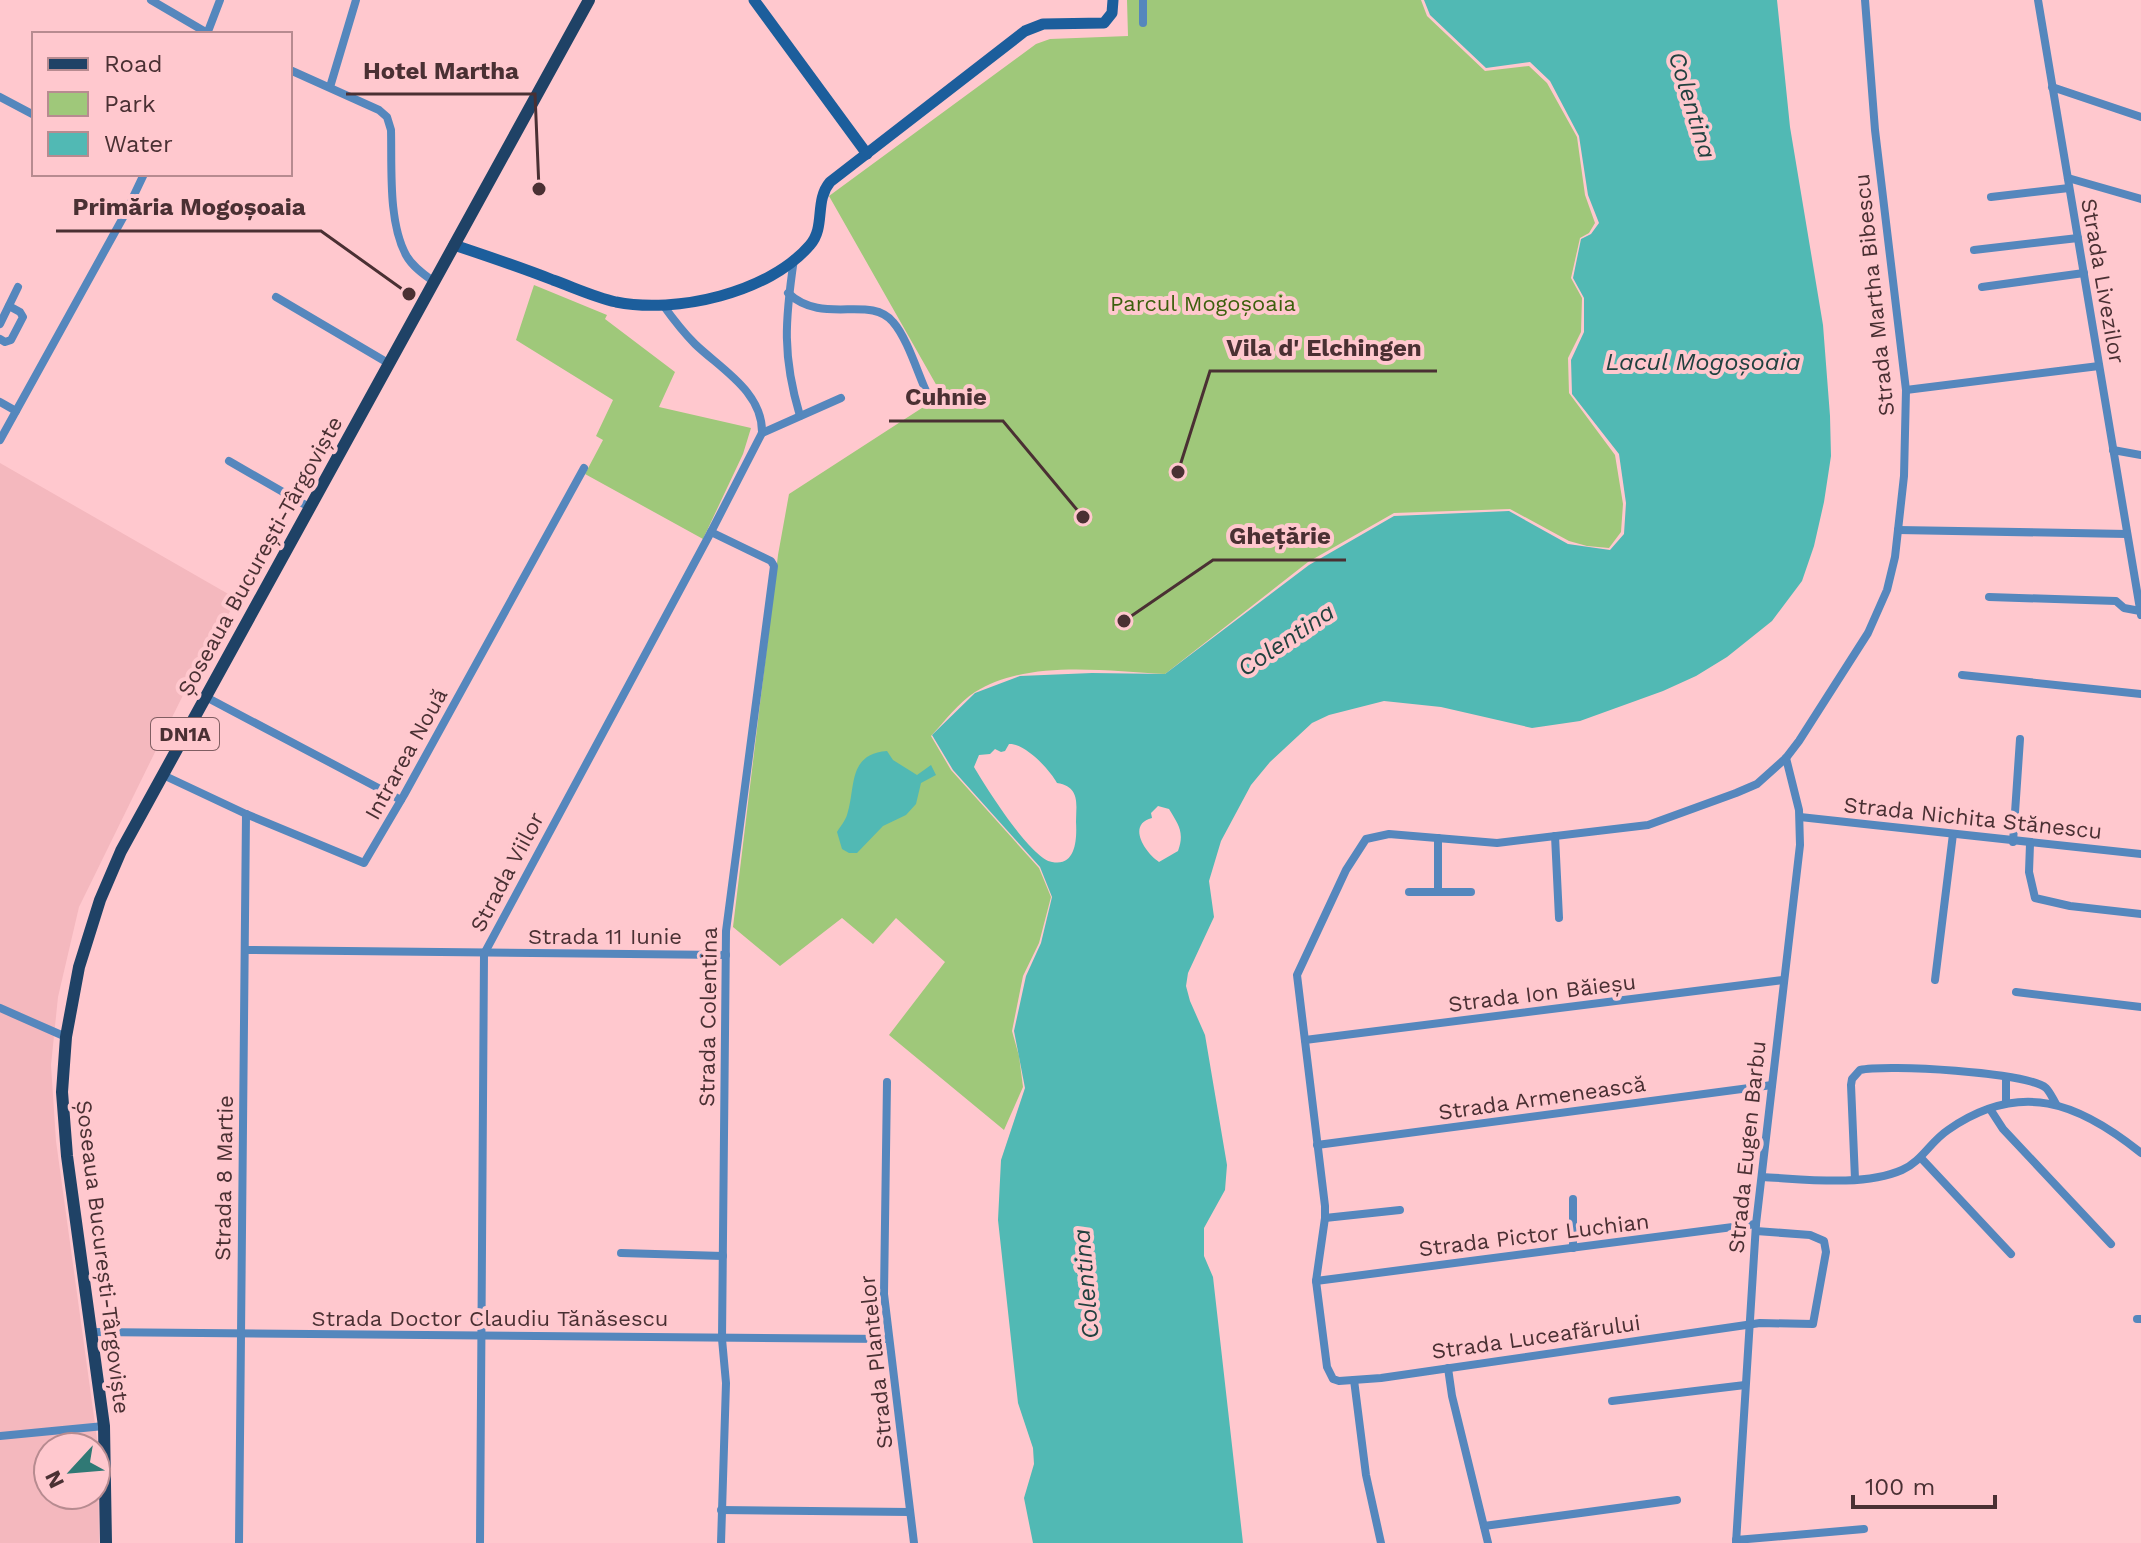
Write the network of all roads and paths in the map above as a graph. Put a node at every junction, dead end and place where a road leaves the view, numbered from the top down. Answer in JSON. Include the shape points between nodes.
{"nodes":[{"id":1,"x":151,"y":0,"type":"edge"},
{"id":2,"x":220,"y":0,"type":"edge"},
{"id":3,"x":356,"y":0,"type":"edge"},
{"id":4,"x":589,"y":0,"type":"edge"},
{"id":5,"x":754,"y":0,"type":"edge"},
{"id":6,"x":1113,"y":0,"type":"edge"},
{"id":7,"x":1143,"y":0,"type":"edge"},
{"id":8,"x":1865,"y":0,"type":"edge"},
{"id":9,"x":2038,"y":0,"type":"edge"},
{"id":10,"x":1143,"y":23,"type":"dead end"},
{"id":11,"x":205,"y":32,"type":"edge"},
{"id":12,"x":209,"y":32,"type":"edge"},
{"id":13,"x":292,"y":71,"type":"edge"},
{"id":14,"x":330,"y":87,"type":"junction"},
{"id":15,"x":2052,"y":87,"type":"junction"},
{"id":16,"x":0,"y":97,"type":"edge"},
{"id":17,"x":32,"y":114,"type":"edge"},
{"id":18,"x":2141,"y":117,"type":"edge"},
{"id":19,"x":867,"y":154,"type":"junction"},
{"id":20,"x":142,"y":176,"type":"edge"},
{"id":21,"x":2069,"y":183,"type":"junction"},
{"id":22,"x":1991,"y":197,"type":"dead end"},
{"id":23,"x":2141,"y":199,"type":"edge"},
{"id":24,"x":2078,"y":238,"type":"junction"},
{"id":25,"x":454,"y":245,"type":"junction"},
{"id":26,"x":1974,"y":250,"type":"dead end"},
{"id":27,"x":794,"y":259,"type":"junction"},
{"id":28,"x":2084,"y":273,"type":"junction"},
{"id":29,"x":433,"y":281,"type":"junction"},
{"id":30,"x":18,"y":287,"type":"dead end"},
{"id":31,"x":1982,"y":287,"type":"dead end"},
{"id":32,"x":788,"y":293,"type":"junction"},
{"id":33,"x":276,"y":297,"type":"dead end"},
{"id":34,"x":663,"y":305,"type":"junction"},
{"id":35,"x":9,"y":306,"type":"junction"},
{"id":36,"x":0,"y":324,"type":"edge"},
{"id":37,"x":0,"y":339,"type":"edge"},
{"id":38,"x":388,"y":363,"type":"junction"},
{"id":39,"x":2099,"y":366,"type":"junction"},
{"id":40,"x":1906,"y":390,"type":"junction"},
{"id":41,"x":926,"y":391,"type":"dead end"},
{"id":42,"x":841,"y":398,"type":"dead end"},
{"id":43,"x":0,"y":402,"type":"edge"},
{"id":44,"x":16,"y":411,"type":"junction"},
{"id":45,"x":800,"y":416,"type":"junction"},
{"id":46,"x":762,"y":433,"type":"junction"},
{"id":47,"x":0,"y":440,"type":"edge"},
{"id":48,"x":2113,"y":450,"type":"junction"},
{"id":49,"x":2141,"y":455,"type":"edge"},
{"id":50,"x":229,"y":461,"type":"dead end"},
{"id":51,"x":584,"y":468,"type":"dead end"},
{"id":52,"x":309,"y":507,"type":"junction"},
{"id":53,"x":1898,"y":530,"type":"junction"},
{"id":54,"x":711,"y":532,"type":"junction"},
{"id":55,"x":2127,"y":534,"type":"junction"},
{"id":56,"x":1989,"y":597,"type":"dead end"},
{"id":57,"x":2141,"y":613,"type":"edge"},
{"id":58,"x":1962,"y":675,"type":"dead end"},
{"id":59,"x":2141,"y":694,"type":"edge"},
{"id":60,"x":206,"y":697,"type":"junction"},
{"id":61,"x":2020,"y":739,"type":"dead end"},
{"id":62,"x":1786,"y":758,"type":"junction"},
{"id":63,"x":163,"y":775,"type":"junction"},
{"id":64,"x":401,"y":800,"type":"junction"},
{"id":65,"x":246,"y":814,"type":"junction"},
{"id":66,"x":1800,"y":817,"type":"junction"},
{"id":67,"x":1953,"y":834,"type":"junction"},
{"id":68,"x":1555,"y":836,"type":"junction"},
{"id":69,"x":1438,"y":838,"type":"junction"},
{"id":70,"x":2013,"y":842,"type":"junction"},
{"id":71,"x":2030,"y":844,"type":"junction"},
{"id":72,"x":2141,"y":854,"type":"edge"},
{"id":73,"x":1438,"y":891,"type":"junction"},
{"id":74,"x":1409,"y":892,"type":"dead end"},
{"id":75,"x":1471,"y":892,"type":"dead end"},
{"id":76,"x":2141,"y":914,"type":"edge"},
{"id":77,"x":1559,"y":918,"type":"dead end"},
{"id":78,"x":245,"y":950,"type":"junction"},
{"id":79,"x":484,"y":954,"type":"junction"},
{"id":80,"x":726,"y":955,"type":"junction"},
{"id":81,"x":1783,"y":980,"type":"junction"},
{"id":82,"x":1935,"y":980,"type":"dead end"},
{"id":83,"x":2016,"y":992,"type":"dead end"},
{"id":84,"x":2141,"y":1007,"type":"edge"},
{"id":85,"x":0,"y":1008,"type":"edge"},
{"id":86,"x":66,"y":1037,"type":"junction"},
{"id":87,"x":1305,"y":1040,"type":"junction"},
{"id":88,"x":2006,"y":1077,"type":"junction"},
{"id":89,"x":887,"y":1082,"type":"dead end"},
{"id":90,"x":1772,"y":1085,"type":"junction"},
{"id":91,"x":2006,"y":1103,"type":"junction"},
{"id":92,"x":2056,"y":1104,"type":"junction"},
{"id":93,"x":1990,"y":1109,"type":"junction"},
{"id":94,"x":1317,"y":1145,"type":"junction"},
{"id":95,"x":2141,"y":1153,"type":"edge"},
{"id":96,"x":1921,"y":1158,"type":"junction"},
{"id":97,"x":1762,"y":1177,"type":"junction"},
{"id":98,"x":1855,"y":1179,"type":"junction"},
{"id":99,"x":1573,"y":1199,"type":"dead end"},
{"id":100,"x":1400,"y":1210,"type":"dead end"},
{"id":101,"x":1325,"y":1218,"type":"junction"},
{"id":102,"x":1756,"y":1227,"type":"junction"},
{"id":103,"x":2111,"y":1244,"type":"dead end"},
{"id":104,"x":1573,"y":1248,"type":"junction"},
{"id":105,"x":621,"y":1253,"type":"dead end"},
{"id":106,"x":2011,"y":1254,"type":"dead end"},
{"id":107,"x":723,"y":1256,"type":"junction"},
{"id":108,"x":1316,"y":1281,"type":"junction"},
{"id":109,"x":1748,"y":1325,"type":"junction"},
{"id":110,"x":91,"y":1332,"type":"junction"},
{"id":111,"x":241,"y":1335,"type":"junction"},
{"id":112,"x":482,"y":1335,"type":"junction"},
{"id":113,"x":722,"y":1339,"type":"junction"},
{"id":114,"x":889,"y":1339,"type":"junction"},
{"id":115,"x":1448,"y":1368,"type":"junction"},
{"id":116,"x":1330,"y":1376,"type":"joint"},
{"id":117,"x":1354,"y":1380,"type":"junction"},
{"id":118,"x":1745,"y":1385,"type":"junction"},
{"id":119,"x":1612,"y":1401,"type":"dead end"},
{"id":120,"x":104,"y":1426,"type":"junction"},
{"id":121,"x":0,"y":1436,"type":"edge"},
{"id":122,"x":1677,"y":1500,"type":"dead end"},
{"id":123,"x":721,"y":1510,"type":"junction"},
{"id":124,"x":910,"y":1512,"type":"junction"},
{"id":125,"x":1484,"y":1526,"type":"junction"},
{"id":126,"x":1864,"y":1529,"type":"dead end"},
{"id":127,"x":1736,"y":1541,"type":"edge"},
{"id":128,"x":106,"y":1543,"type":"edge"},
{"id":129,"x":239,"y":1543,"type":"edge"},
{"id":130,"x":480,"y":1543,"type":"edge"},
{"id":131,"x":721,"y":1543,"type":"edge"},
{"id":132,"x":914,"y":1543,"type":"edge"},
{"id":133,"x":1381,"y":1543,"type":"edge"},
{"id":134,"x":1488,"y":1543,"type":"edge"}],
"edges":[{"from":1,"to":11,"type":"street"},
{"from":2,"to":12,"type":"street"},
{"from":3,"to":14,"type":"street"},
{"from":4,"to":25,"type":"main road","name":"Șoseaua București-Târgoviște","number":"DN1A"},
{"from":5,"to":19,"type":"street"},
{"from":6,"to":19,"type":"street","via":[[1104,23],[1043,24],[1025,31]]},
{"from":7,"to":10,"type":"street"},
{"from":8,"to":40,"type":"street","name":"Strada Martha Bibescu"},
{"from":9,"to":15,"type":"street","name":"Strada Livezilor"},
{"from":13,"to":14,"type":"street"},
{"from":14,"to":29,"type":"street","via":[[379,110],[389,121],[399,235],[412,264]]},
{"from":15,"to":18,"type":"street"},
{"from":15,"to":21,"type":"street","name":"Strada Livezilor"},
{"from":16,"to":17,"type":"street"},
{"from":19,"to":27,"type":"street","via":[[825,188],[817,235]]},
{"from":20,"to":44,"type":"street"},
{"from":21,"to":22,"type":"street"},
{"from":21,"to":23,"type":"street"},
{"from":21,"to":24,"type":"street","name":"Strada Livezilor"},
{"from":24,"to":26,"type":"street"},
{"from":24,"to":28,"type":"street","name":"Strada Livezilor"},
{"from":25,"to":29,"type":"main road","name":"Șoseaua București-Târgoviște","number":"DN1A"},
{"from":25,"to":34,"type":"street","via":[[613,301]]},
{"from":27,"to":32,"type":"street"},
{"from":27,"to":34,"type":"street","via":[[747,287]]},
{"from":28,"to":31,"type":"street"},
{"from":28,"to":39,"type":"street","name":"Strada Livezilor"},
{"from":29,"to":38,"type":"main road","name":"Șoseaua București-Târgoviște","number":"DN1A"},
{"from":30,"to":35,"type":"street"},
{"from":32,"to":41,"type":"street","via":[[807,307],[885,315],[896,325]]},
{"from":32,"to":45,"type":"street","via":[[786,358]]},
{"from":33,"to":38,"type":"street"},
{"from":34,"to":46,"type":"street","via":[[694,343],[743,387],[760,415]]},
{"from":35,"to":36,"type":"street"},
{"from":35,"to":37,"type":"street","via":[[23,317],[11,340]]},
{"from":38,"to":52,"type":"main road","name":"Șoseaua București-Târgoviște","number":"DN1A"},
{"from":39,"to":40,"type":"street"},
{"from":39,"to":48,"type":"street","name":"Strada Livezilor"},
{"from":40,"to":53,"type":"street","name":"Strada Martha Bibescu"},
{"from":42,"to":45,"type":"street"},
{"from":43,"to":44,"type":"street"},
{"from":44,"to":47,"type":"street"},
{"from":45,"to":46,"type":"street"},
{"from":46,"to":54,"type":"street","name":"Strada Viilor"},
{"from":48,"to":49,"type":"street"},
{"from":48,"to":55,"type":"street","name":"Strada Livezilor"},
{"from":50,"to":52,"type":"street"},
{"from":51,"to":64,"type":"street","name":"Intrarea Nouă"},
{"from":52,"to":60,"type":"main road","name":"Șoseaua București-Târgoviște","number":"DN1A"},
{"from":53,"to":55,"type":"street"},
{"from":53,"to":62,"type":"street","name":"Strada Martha Bibescu","via":[[1887,590],[1868,633]]},
{"from":54,"to":79,"type":"street","name":"Strada Viilor"},
{"from":54,"to":80,"type":"street","name":"Strada Colentina","via":[[774,566]]},
{"from":55,"to":57,"type":"street","name":"Strada Livezilor"},
{"from":56,"to":57,"type":"street","via":[[2116,601]]},
{"from":58,"to":59,"type":"street"},
{"from":60,"to":63,"type":"main road","name":"Șoseaua București-Târgoviște","number":"DN1A"},
{"from":60,"to":64,"type":"street"},
{"from":61,"to":70,"type":"street"},
{"from":62,"to":66,"type":"street","name":"Strada Eugen Barbu"},
{"from":62,"to":68,"type":"street","name":"Strada Martha Bibescu","via":[[1757,784],[1648,825]]},
{"from":63,"to":65,"type":"street","name":"Intrarea Nouă"},
{"from":63,"to":86,"type":"main road","name":"Șoseaua București-Târgoviște","number":"DN1A","via":[[121,851],[97,910]]},
{"from":64,"to":65,"type":"street","name":"Intrarea Nouă","via":[[364,863]]},
{"from":65,"to":78,"type":"street","name":"Strada 8 Martie"},
{"from":66,"to":67,"type":"street","name":"Strada Nichita Stănescu"},
{"from":66,"to":81,"type":"street","name":"Strada Eugen Barbu"},
{"from":67,"to":70,"type":"street","name":"Strada Nichita Stănescu"},
{"from":67,"to":82,"type":"street"},
{"from":68,"to":69,"type":"street","name":"Strada Martha Bibescu","via":[[1497,843]]},
{"from":68,"to":77,"type":"street"},
{"from":69,"to":73,"type":"street"},
{"from":69,"to":87,"type":"street","name":"Strada Martha Bibescu","via":[[1378,835],[1359,847],[1297,975]]},
{"from":70,"to":71,"type":"street","name":"Strada Nichita Stănescu"},
{"from":71,"to":72,"type":"street","name":"Strada Nichita Stănescu"},
{"from":71,"to":76,"type":"street","via":[[2035,898]]},
{"from":73,"to":74,"type":"street"},
{"from":73,"to":75,"type":"street"},
{"from":78,"to":79,"type":"street","name":"Strada 11 Iunie"},
{"from":78,"to":111,"type":"street","name":"Strada 8 Martie"},
{"from":79,"to":80,"type":"street","name":"Strada 11 Iunie"},
{"from":79,"to":112,"type":"street","name":"Strada Viilor"},
{"from":80,"to":107,"type":"street","name":"Strada Colentina"},
{"from":81,"to":87,"type":"street","name":"Strada Ion Băieșu"},
{"from":81,"to":90,"type":"street","name":"Strada Eugen Barbu"},
{"from":83,"to":84,"type":"street"},
{"from":85,"to":86,"type":"street"},
{"from":86,"to":110,"type":"main road","name":"Șoseaua București-Târgoviște","number":"DN1A","via":[[63,1122]]},
{"from":87,"to":94,"type":"street","name":"Strada Martha Bibescu"},
{"from":88,"to":91,"type":"street"},
{"from":88,"to":92,"type":"street","via":[[2037,1084]]},
{"from":88,"to":98,"type":"street","via":[[1896,1066],[1860,1070],[1851,1085]]},
{"from":89,"to":114,"type":"street","name":"Strada Plantelor","via":[[884,1294]]},
{"from":90,"to":94,"type":"street","name":"Strada Armenească"},
{"from":90,"to":97,"type":"street","name":"Strada Eugen Barbu"},
{"from":91,"to":92,"type":"street"},
{"from":91,"to":93,"type":"street"},
{"from":92,"to":95,"type":"street","via":[[2101,1122]]},
{"from":93,"to":96,"type":"street","via":[[1968,1116],[1941,1135]]},
{"from":93,"to":103,"type":"street"},
{"from":94,"to":101,"type":"street","name":"Strada Martha Bibescu"},
{"from":96,"to":98,"type":"street","via":[[1892,1173]]},
{"from":96,"to":106,"type":"street"},
{"from":97,"to":98,"type":"street"},
{"from":97,"to":102,"type":"street","name":"Strada Eugen Barbu"},
{"from":99,"to":104,"type":"street"},
{"from":100,"to":101,"type":"street"},
{"from":101,"to":108,"type":"street","name":"Strada Martha Bibescu"},
{"from":102,"to":104,"type":"street","name":"Strada Pictor Luchian"},
{"from":102,"to":109,"type":"street","name":"Strada Eugen Barbu"},
{"from":102,"to":109,"type":"street","name":"Strada Pictor Luchian","via":[[1820,1238],[1826,1252],[1813,1324]]},
{"from":104,"to":108,"type":"street","name":"Strada Pictor Luchian"},
{"from":105,"to":107,"type":"street"},
{"from":107,"to":113,"type":"street","name":"Strada Colentina"},
{"from":108,"to":116,"type":"street","name":"Strada Martha Bibescu"},
{"from":109,"to":115,"type":"street","name":"Strada Luceafărului"},
{"from":109,"to":118,"type":"street","name":"Strada Eugen Barbu"},
{"from":110,"to":111,"type":"street","name":"Strada Doctor Claudiu Tănăsescu"},
{"from":110,"to":120,"type":"main road","name":"Șoseaua București-Târgoviște","number":"DN1A"},
{"from":111,"to":112,"type":"street","name":"Strada Doctor Claudiu Tănăsescu"},
{"from":111,"to":129,"type":"street","name":"Strada 8 Martie"},
{"from":112,"to":113,"type":"street","name":"Strada Doctor Claudiu Tănăsescu"},
{"from":112,"to":130,"type":"street","name":"Strada Viilor"},
{"from":113,"to":114,"type":"street","name":"Strada Doctor Claudiu Tănăsescu"},
{"from":113,"to":123,"type":"street","name":"Strada Colentina","via":[[726,1383]]},
{"from":114,"to":124,"type":"street","name":"Strada Plantelor"},
{"from":115,"to":117,"type":"street","name":"Strada Luceafărului"},
{"from":115,"to":125,"type":"street"},
{"from":116,"to":117,"type":"street","name":"Strada Luceafărului"},
{"from":117,"to":133,"type":"street"},
{"from":118,"to":119,"type":"street"},
{"from":118,"to":127,"type":"street","name":"Strada Eugen Barbu"},
{"from":120,"to":121,"type":"street"},
{"from":120,"to":128,"type":"main road","name":"Șoseaua București-Târgoviște","number":"DN1A"},
{"from":122,"to":125,"type":"street"},
{"from":123,"to":124,"type":"street"},
{"from":123,"to":131,"type":"street","name":"Strada Colentina"},
{"from":124,"to":132,"type":"street","name":"Strada Plantelor"},
{"from":125,"to":134,"type":"street"},
{"from":126,"to":127,"type":"street"}]}
